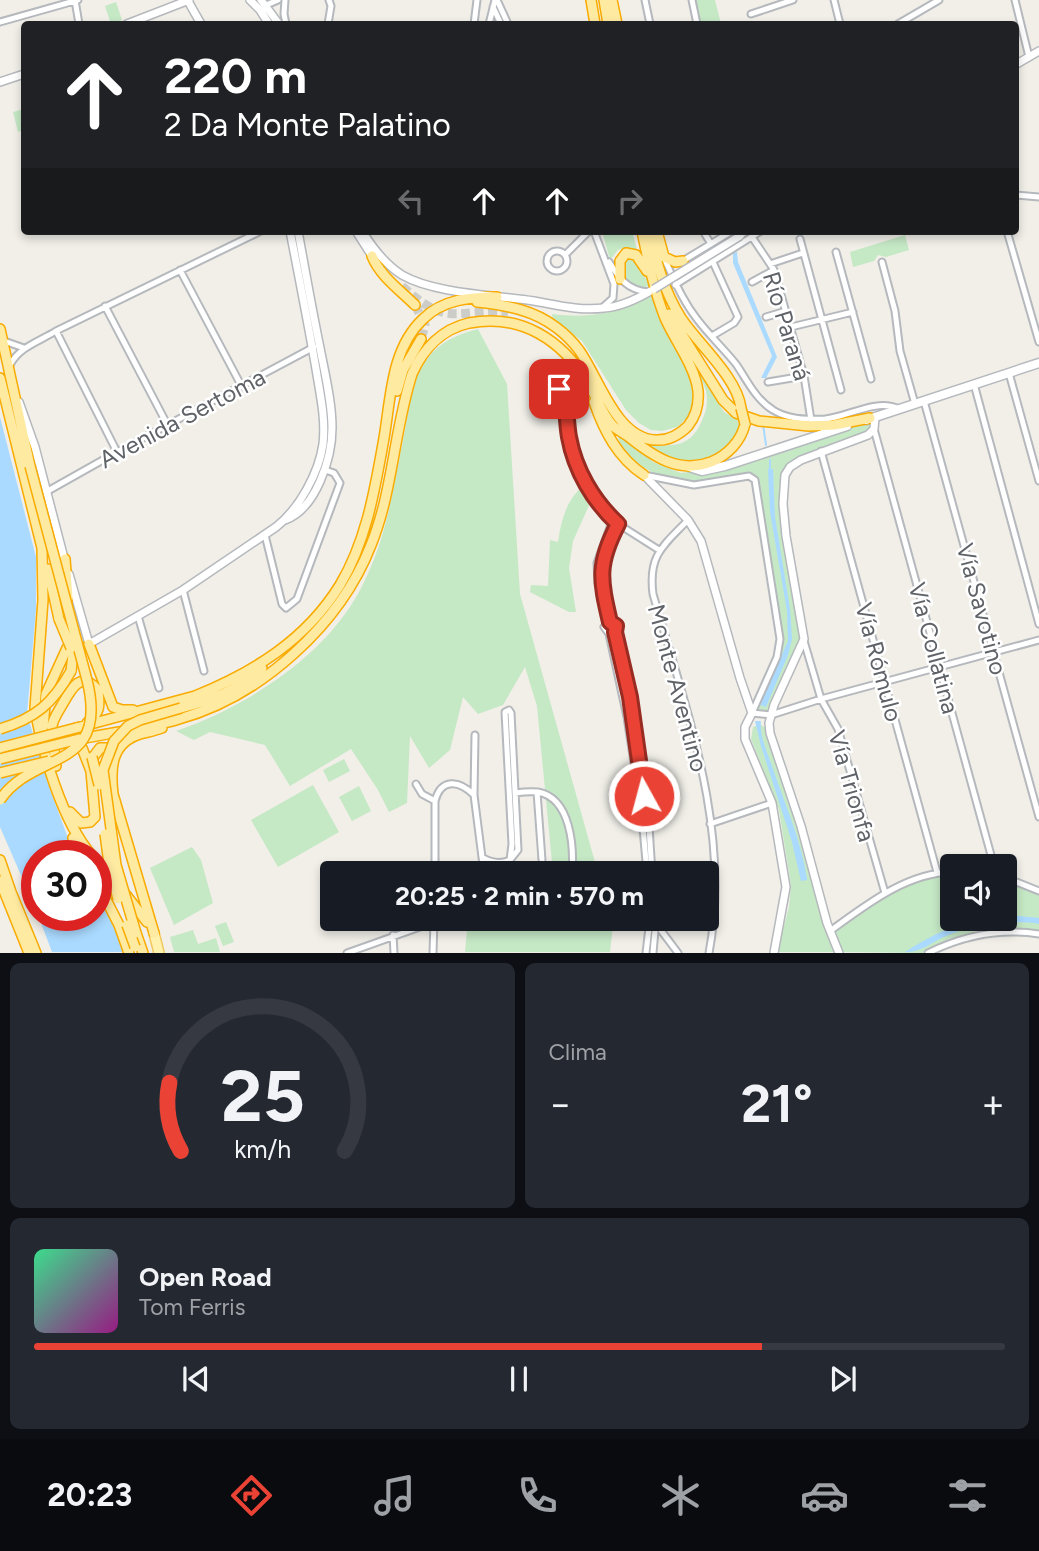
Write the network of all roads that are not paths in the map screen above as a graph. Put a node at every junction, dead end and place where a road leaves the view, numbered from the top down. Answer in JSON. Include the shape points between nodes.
{"nodes":[{"id":1,"x":189,"y":0,"type":"edge"},
{"id":2,"x":250,"y":0,"type":"edge"},
{"id":3,"x":278,"y":0,"type":"edge"},
{"id":4,"x":285,"y":0,"type":"edge"},
{"id":5,"x":329,"y":0,"type":"edge"},
{"id":6,"x":477,"y":0,"type":"edge"},
{"id":7,"x":591,"y":0,"type":"edge"},
{"id":8,"x":604,"y":0,"type":"edge"},
{"id":9,"x":612,"y":0,"type":"edge"},
{"id":10,"x":645,"y":0,"type":"edge"},
{"id":11,"x":692,"y":0,"type":"edge"},
{"id":12,"x":793,"y":0,"type":"edge"},
{"id":13,"x":834,"y":0,"type":"edge"},
{"id":14,"x":939,"y":0,"type":"edge"},
{"id":15,"x":1015,"y":0,"type":"edge"},
{"id":16,"x":76,"y":1,"type":"edge"},
{"id":17,"x":495,"y":2,"type":"edge"},
{"id":18,"x":175,"y":3,"type":"edge"},
{"id":19,"x":262,"y":4,"type":"edge"},
{"id":20,"x":751,"y":14,"type":"dead end"},
{"id":21,"x":79,"y":21,"type":"edge"},
{"id":22,"x":137,"y":21,"type":"edge"},
{"id":23,"x":200,"y":21,"type":"edge"},
{"id":24,"x":268,"y":21,"type":"edge"},
{"id":25,"x":276,"y":21,"type":"edge"},
{"id":26,"x":285,"y":21,"type":"edge"},
{"id":27,"x":328,"y":21,"type":"edge"},
{"id":28,"x":474,"y":21,"type":"edge"},
{"id":29,"x":492,"y":21,"type":"edge"},
{"id":30,"x":499,"y":21,"type":"edge"},
{"id":31,"x":506,"y":21,"type":"edge"},
{"id":32,"x":594,"y":21,"type":"edge"},
{"id":33,"x":608,"y":21,"type":"edge"},
{"id":34,"x":616,"y":21,"type":"edge"},
{"id":35,"x":649,"y":21,"type":"edge"},
{"id":36,"x":696,"y":21,"type":"edge"},
{"id":37,"x":839,"y":21,"type":"edge"},
{"id":38,"x":903,"y":21,"type":"edge"},
{"id":39,"x":0,"y":22,"type":"edge"},
{"id":40,"x":1039,"y":51,"type":"edge"},
{"id":41,"x":1029,"y":57,"type":"junction"},
{"id":42,"x":1019,"y":63,"type":"edge"},
{"id":43,"x":21,"y":75,"type":"edge"},
{"id":44,"x":0,"y":82,"type":"edge"},
{"id":45,"x":1019,"y":195,"type":"edge"},
{"id":46,"x":1039,"y":197,"type":"edge"},
{"id":47,"x":253,"y":235,"type":"edge"},
{"id":48,"x":291,"y":235,"type":"edge"},
{"id":49,"x":299,"y":235,"type":"edge"},
{"id":50,"x":359,"y":235,"type":"edge"},
{"id":51,"x":365,"y":235,"type":"edge"},
{"id":52,"x":587,"y":235,"type":"edge"},
{"id":53,"x":593,"y":235,"type":"edge"},
{"id":54,"x":641,"y":235,"type":"edge"},
{"id":55,"x":651,"y":235,"type":"edge"},
{"id":56,"x":658,"y":235,"type":"edge"},
{"id":57,"x":705,"y":235,"type":"edge"},
{"id":58,"x":726,"y":235,"type":"edge"},
{"id":59,"x":744,"y":235,"type":"edge"},
{"id":60,"x":745,"y":235,"type":"edge"},
{"id":61,"x":747,"y":235,"type":"edge"},
{"id":62,"x":1008,"y":235,"type":"edge"},
{"id":63,"x":800,"y":239,"type":"dead end"},
{"id":64,"x":711,"y":244,"type":"junction"},
{"id":65,"x":836,"y":252,"type":"dead end"},
{"id":66,"x":803,"y":253,"type":"junction"},
{"id":67,"x":565,"y":255,"type":"dead end"},
{"id":68,"x":372,"y":256,"type":"junction"},
{"id":69,"x":605,"y":257,"type":"junction"},
{"id":70,"x":664,"y":257,"type":"junction"},
{"id":71,"x":712,"y":260,"type":"junction"},
{"id":72,"x":683,"y":261,"type":"junction"},
{"id":73,"x":882,"y":262,"type":"dead end"},
{"id":74,"x":770,"y":264,"type":"junction"},
{"id":75,"x":180,"y":270,"type":"junction"},
{"id":76,"x":669,"y":270,"type":"junction"},
{"id":77,"x":774,"y":271,"type":"junction"},
{"id":78,"x":623,"y":282,"type":"junction"},
{"id":79,"x":752,"y":282,"type":"dead end"},
{"id":80,"x":675,"y":285,"type":"junction"},
{"id":81,"x":402,"y":286,"type":"tunnel mouth"},
{"id":82,"x":652,"y":288,"type":"junction"},
{"id":83,"x":615,"y":293,"type":"junction"},
{"id":84,"x":497,"y":297,"type":"junction"},
{"id":85,"x":461,"y":300,"type":"junction"},
{"id":86,"x":415,"y":305,"type":"tunnel mouth"},
{"id":87,"x":105,"y":306,"type":"junction"},
{"id":88,"x":601,"y":308,"type":"junction"},
{"id":89,"x":786,"y":311,"type":"junction"},
{"id":90,"x":508,"y":312,"type":"tunnel mouth"},
{"id":91,"x":853,"y":312,"type":"junction"},
{"id":92,"x":766,"y":317,"type":"dead end"},
{"id":93,"x":822,"y":319,"type":"junction"},
{"id":94,"x":791,"y":327,"type":"junction"},
{"id":95,"x":0,"y":329,"type":"edge"},
{"id":96,"x":56,"y":331,"type":"junction"},
{"id":97,"x":712,"y":336,"type":"junction"},
{"id":98,"x":421,"y":340,"type":"tunnel mouth"},
{"id":99,"x":4,"y":341,"type":"junction"},
{"id":100,"x":1039,"y":342,"type":"edge"},
{"id":101,"x":316,"y":346,"type":"junction"},
{"id":102,"x":24,"y":348,"type":"junction"},
{"id":103,"x":1039,"y":363,"type":"edge"},
{"id":104,"x":10,"y":365,"type":"junction"},
{"id":105,"x":578,"y":366,"type":"junction"},
{"id":106,"x":538,"y":367,"type":"dead end"},
{"id":107,"x":1009,"y":373,"type":"junction"},
{"id":108,"x":804,"y":376,"type":"junction"},
{"id":109,"x":0,"y":379,"type":"edge"},
{"id":110,"x":871,"y":379,"type":"dead end"},
{"id":111,"x":768,"y":382,"type":"dead end"},
{"id":112,"x":589,"y":384,"type":"junction"},
{"id":113,"x":974,"y":384,"type":"junction"},
{"id":114,"x":14,"y":387,"type":"junction"},
{"id":115,"x":242,"y":387,"type":"junction"},
{"id":116,"x":841,"y":390,"type":"dead end"},
{"id":117,"x":924,"y":401,"type":"junction"},
{"id":118,"x":915,"y":404,"type":"junction"},
{"id":119,"x":899,"y":409,"type":"junction"},
{"id":120,"x":872,"y":418,"type":"junction"},
{"id":121,"x":811,"y":419,"type":"junction"},
{"id":122,"x":168,"y":426,"type":"junction"},
{"id":123,"x":874,"y":429,"type":"junction"},
{"id":124,"x":385,"y":434,"type":"junction"},
{"id":125,"x":821,"y":451,"type":"junction"},
{"id":126,"x":117,"y":452,"type":"junction"},
{"id":127,"x":30,"y":466,"type":"junction"},
{"id":128,"x":690,"y":467,"type":"junction"},
{"id":129,"x":325,"y":470,"type":"junction"},
{"id":130,"x":644,"y":475,"type":"junction"},
{"id":131,"x":666,"y":479,"type":"junction"},
{"id":132,"x":1039,"y":481,"type":"edge"},
{"id":133,"x":660,"y":491,"type":"junction"},
{"id":134,"x":46,"y":492,"type":"junction"},
{"id":135,"x":285,"y":520,"type":"junction"},
{"id":136,"x":688,"y":520,"type":"junction"},
{"id":137,"x":615,"y":521,"type":"junction"},
{"id":138,"x":265,"y":535,"type":"junction"},
{"id":139,"x":42,"y":548,"type":"junction"},
{"id":140,"x":659,"y":550,"type":"junction"},
{"id":141,"x":65,"y":559,"type":"junction"},
{"id":142,"x":183,"y":590,"type":"junction"},
{"id":143,"x":1039,"y":590,"type":"edge"},
{"id":144,"x":1030,"y":592,"type":"junction"},
{"id":145,"x":69,"y":611,"type":"dead end"},
{"id":146,"x":138,"y":617,"type":"junction"},
{"id":147,"x":82,"y":620,"type":"junction"},
{"id":148,"x":608,"y":622,"type":"junction"},
{"id":149,"x":1039,"y":624,"type":"edge"},
{"id":150,"x":612,"y":633,"type":"junction"},
{"id":151,"x":804,"y":639,"type":"junction"},
{"id":152,"x":1039,"y":640,"type":"edge"},
{"id":153,"x":89,"y":644,"type":"junction"},
{"id":154,"x":69,"y":648,"type":"junction"},
{"id":155,"x":994,"y":652,"type":"junction"},
{"id":156,"x":276,"y":654,"type":"junction"},
{"id":157,"x":939,"y":668,"type":"junction"},
{"id":158,"x":72,"y":669,"type":"junction"},
{"id":159,"x":204,"y":671,"type":"dead end"},
{"id":160,"x":884,"y":683,"type":"junction"},
{"id":161,"x":159,"y":688,"type":"dead end"},
{"id":162,"x":98,"y":690,"type":"junction"},
{"id":163,"x":821,"y":699,"type":"junction"},
{"id":164,"x":142,"y":710,"type":"junction"},
{"id":165,"x":752,"y":713,"type":"junction"},
{"id":166,"x":771,"y":715,"type":"junction"},
{"id":167,"x":179,"y":720,"type":"junction"},
{"id":168,"x":80,"y":727,"type":"junction"},
{"id":169,"x":0,"y":729,"type":"edge"},
{"id":170,"x":475,"y":735,"type":"dead end"},
{"id":171,"x":42,"y":743,"type":"junction"},
{"id":172,"x":80,"y":743,"type":"junction"},
{"id":173,"x":0,"y":748,"type":"edge"},
{"id":174,"x":114,"y":754,"type":"junction"},
{"id":175,"x":65,"y":756,"type":"junction"},
{"id":176,"x":92,"y":757,"type":"junction"},
{"id":177,"x":0,"y":759,"type":"edge"},
{"id":178,"x":0,"y":775,"type":"edge"},
{"id":179,"x":416,"y":784,"type":"dead end"},
{"id":180,"x":59,"y":791,"type":"junction"},
{"id":181,"x":537,"y":792,"type":"junction"},
{"id":182,"x":515,"y":793,"type":"junction"},
{"id":183,"x":474,"y":795,"type":"junction"},
{"id":184,"x":0,"y":800,"type":"edge"},
{"id":185,"x":435,"y":801,"type":"junction"},
{"id":186,"x":1037,"y":801,"type":"edge"},
{"id":187,"x":772,"y":803,"type":"junction"},
{"id":188,"x":644,"y":814,"type":"junction"},
{"id":189,"x":1039,"y":817,"type":"edge"},
{"id":190,"x":710,"y":824,"type":"junction"},
{"id":191,"x":646,"y":828,"type":"junction"},
{"id":192,"x":76,"y":840,"type":"edge"},
{"id":193,"x":81,"y":840,"type":"edge"},
{"id":194,"x":991,"y":854,"type":"edge"},
{"id":195,"x":483,"y":858,"type":"junction"},
{"id":196,"x":510,"y":860,"type":"junction"},
{"id":197,"x":542,"y":860,"type":"dead end"},
{"id":198,"x":0,"y":861,"type":"edge"},
{"id":199,"x":435,"y":861,"type":"edge"},
{"id":200,"x":483,"y":861,"type":"edge"},
{"id":201,"x":572,"y":861,"type":"edge"},
{"id":202,"x":648,"y":861,"type":"edge"},
{"id":203,"x":937,"y":873,"type":"junction"},
{"id":204,"x":940,"y":873,"type":"edge"},
{"id":205,"x":112,"y":879,"type":"edge"},
{"id":206,"x":0,"y":881,"type":"edge"},
{"id":207,"x":1017,"y":882,"type":"edge"},
{"id":208,"x":1039,"y":891,"type":"edge"},
{"id":209,"x":885,"y":893,"type":"junction"},
{"id":210,"x":112,"y":912,"type":"edge"},
{"id":211,"x":406,"y":931,"type":"edge"},
{"id":212,"x":434,"y":931,"type":"edge"},
{"id":213,"x":651,"y":931,"type":"edge"},
{"id":214,"x":653,"y":931,"type":"edge"},
{"id":215,"x":660,"y":931,"type":"edge"},
{"id":216,"x":830,"y":931,"type":"junction"},
{"id":217,"x":154,"y":933,"type":"junction"},
{"id":218,"x":1039,"y":934,"type":"edge"},
{"id":219,"x":393,"y":936,"type":"junction"},
{"id":220,"x":136,"y":951,"type":"edge"},
{"id":221,"x":348,"y":952,"type":"edge"},
{"id":222,"x":29,"y":953,"type":"edge"},
{"id":223,"x":36,"y":953,"type":"edge"},
{"id":224,"x":159,"y":953,"type":"edge"},
{"id":225,"x":394,"y":953,"type":"edge"},
{"id":226,"x":433,"y":953,"type":"edge"},
{"id":227,"x":646,"y":953,"type":"edge"},
{"id":228,"x":653,"y":953,"type":"edge"},
{"id":229,"x":678,"y":953,"type":"edge"},
{"id":230,"x":709,"y":953,"type":"edge"},
{"id":231,"x":774,"y":953,"type":"edge"},
{"id":232,"x":839,"y":953,"type":"edge"},
{"id":233,"x":928,"y":953,"type":"edge"}],
"edges":[{"from":1,"to":18,"type":"street"},
{"from":1,"to":23,"type":"street"},
{"from":2,"to":19,"type":"street"},
{"from":3,"to":19,"type":"street"},
{"from":4,"to":26,"type":"street"},
{"from":5,"to":27,"type":"street"},
{"from":6,"to":28,"type":"street"},
{"from":7,"to":32,"type":"highway"},
{"from":8,"to":33,"type":"highway"},
{"from":9,"to":34,"type":"highway"},
{"from":10,"to":35,"type":"street"},
{"from":11,"to":36,"type":"street"},
{"from":12,"to":20,"type":"street"},
{"from":13,"to":37,"type":"street"},
{"from":14,"to":38,"type":"street"},
{"from":15,"to":41,"type":"street"},
{"from":16,"to":21,"type":"street"},
{"from":16,"to":39,"type":"street"},
{"from":17,"to":29,"type":"street"},
{"from":17,"to":30,"type":"street"},
{"from":17,"to":31,"type":"street"},
{"from":18,"to":22,"type":"street"},
{"from":19,"to":24,"type":"street"},
{"from":19,"to":25,"type":"street"},
{"from":40,"to":41,"type":"street"},
{"from":41,"to":42,"type":"street"},
{"from":43,"to":44,"type":"street"},
{"from":45,"to":46,"type":"street"},
{"from":47,"to":75,"type":"street"},
{"from":48,"to":101,"type":"street"},
{"from":49,"to":101,"type":"street"},
{"from":50,"to":68,"type":"street"},
{"from":51,"to":84,"type":"street","via":[[392,268],[414,281]]},
{"from":52,"to":67,"type":"street"},
{"from":53,"to":69,"type":"street"},
{"from":54,"to":82,"type":"highway"},
{"from":55,"to":128,"type":"highway","bridge":true,"via":[[671,299],[735,390],[745,424],[736,444],[723,456]]},
{"from":56,"to":70,"type":"highway"},
{"from":57,"to":64,"type":"street"},
{"from":58,"to":64,"type":"street"},
{"from":59,"to":82,"type":"street","bridge":true},
{"from":60,"to":71,"type":"street"},
{"from":61,"to":74,"type":"street","name":"Río Paraná"},
{"from":62,"to":100,"type":"street"},
{"from":63,"to":66,"type":"street"},
{"from":64,"to":72,"type":"street"},
{"from":65,"to":91,"type":"street"},
{"from":66,"to":74,"type":"street"},
{"from":66,"to":93,"type":"street"},
{"from":68,"to":81,"type":"highway"},
{"from":68,"to":86,"type":"highway"},
{"from":69,"to":78,"type":"street"},
{"from":69,"to":83,"type":"street"},
{"from":70,"to":72,"type":"highway"},
{"from":70,"to":76,"type":"street"},
{"from":71,"to":80,"type":"street"},
{"from":71,"to":97,"type":"street","via":[[738,317]]},
{"from":72,"to":76,"type":"street"},
{"from":73,"to":118,"type":"street"},
{"from":74,"to":77,"type":"street","name":"Río Paraná"},
{"from":75,"to":87,"type":"street"},
{"from":75,"to":115,"type":"street"},
{"from":76,"to":80,"type":"street"},
{"from":77,"to":79,"type":"street"},
{"from":77,"to":89,"type":"street","name":"Río Paraná"},
{"from":78,"to":82,"type":"street","via":[[633,290]]},
{"from":78,"to":82,"type":"highway","via":[[620,261],[631,253],[644,263]]},
{"from":78,"to":83,"type":"street","via":[[622,291]]},
{"from":80,"to":97,"type":"street"},
{"from":82,"to":85,"type":"highway","via":[[698,393],[698,407],[687,426],[659,441],[629,430],[579,349],[543,318]]},
{"from":82,"to":88,"type":"street"},
{"from":82,"to":120,"type":"highway","via":[[723,400],[736,413],[759,421],[809,426]]},
{"from":83,"to":88,"type":"street"},
{"from":84,"to":85,"type":"highway"},
{"from":84,"to":88,"type":"street","via":[[576,309]]},
{"from":85,"to":124,"type":"highway","via":[[438,307],[408,337],[396,366]]},
{"from":87,"to":96,"type":"street"},
{"from":87,"to":122,"type":"street"},
{"from":89,"to":92,"type":"street"},
{"from":89,"to":94,"type":"street","name":"Río Paraná"},
{"from":90,"to":105,"type":"highway","via":[[555,333]]},
{"from":91,"to":93,"type":"street"},
{"from":91,"to":110,"type":"street"},
{"from":93,"to":94,"type":"street"},
{"from":93,"to":116,"type":"street"},
{"from":94,"to":108,"type":"street","name":"Río Paraná"},
{"from":95,"to":99,"type":"highway"},
{"from":96,"to":102,"type":"street"},
{"from":96,"to":126,"type":"street"},
{"from":97,"to":121,"type":"street","via":[[768,407],[780,414]]},
{"from":98,"to":124,"type":"highway","via":[[403,370]]},
{"from":99,"to":102,"type":"street"},
{"from":99,"to":104,"type":"highway"},
{"from":101,"to":115,"type":"street","name":"Avenida Sertoma"},
{"from":101,"to":129,"type":"street","via":[[332,429]]},
{"from":101,"to":135,"type":"street","via":[[324,429],[321,454],[313,480]]},
{"from":102,"to":104,"type":"street"},
{"from":103,"to":107,"type":"main road"},
{"from":104,"to":114,"type":"highway"},
{"from":105,"to":112,"type":"highway"},
{"from":105,"to":167,"type":"highway","via":[[549,338],[514,323],[463,325],[436,340],[412,374],[372,545],[347,591],[303,644],[256,682],[229,700]]},
{"from":106,"to":137,"type":"street","via":[[563,396],[577,466]]},
{"from":107,"to":113,"type":"main road"},
{"from":107,"to":132,"type":"street"},
{"from":108,"to":111,"type":"street"},
{"from":108,"to":121,"type":"street","name":"Río Paraná"},
{"from":109,"to":127,"type":"highway"},
{"from":109,"to":139,"type":"highway"},
{"from":112,"to":128,"type":"highway","via":[[612,424],[659,458]]},
{"from":112,"to":130,"type":"highway","via":[[609,436],[625,461]]},
{"from":113,"to":117,"type":"main road"},
{"from":113,"to":144,"type":"street"},
{"from":114,"to":127,"type":"highway"},
{"from":114,"to":134,"type":"street"},
{"from":115,"to":122,"type":"street","name":"Avenida Sertoma"},
{"from":117,"to":118,"type":"main road"},
{"from":117,"to":155,"type":"street","name":"Vía Savotino"},
{"from":118,"to":119,"type":"main road"},
{"from":119,"to":120,"type":"main road"},
{"from":119,"to":121,"type":"street","via":[[863,408]]},
{"from":120,"to":123,"type":"street"},
{"from":120,"to":128,"type":"main road","via":[[725,466],[702,471]]},
{"from":122,"to":126,"type":"street","name":"Avenida Sertoma"},
{"from":123,"to":125,"type":"street"},
{"from":123,"to":157,"type":"street","name":"Vía Collatina"},
{"from":124,"to":156,"type":"highway","via":[[369,515],[350,565],[309,626]]},
{"from":125,"to":151,"type":"street","via":[[790,467],[784,481],[786,536]]},
{"from":125,"to":160,"type":"street","name":"Vía Rómulo"},
{"from":126,"to":134,"type":"street","name":"Avenida Sertoma"},
{"from":127,"to":175,"type":"highway","bridge":true,"via":[[91,696],[85,734]]},
{"from":129,"to":135,"type":"street","via":[[302,509]]},
{"from":129,"to":138,"type":"street","via":[[340,483],[297,599],[286,608]]},
{"from":130,"to":131,"type":"street"},
{"from":130,"to":133,"type":"street"},
{"from":131,"to":133,"type":"street"},
{"from":131,"to":165,"type":"street","via":[[694,485],[749,476],[755,480],[780,639],[777,657]]},
{"from":133,"to":136,"type":"street"},
{"from":134,"to":141,"type":"street"},
{"from":135,"to":138,"type":"street"},
{"from":136,"to":140,"type":"street"},
{"from":136,"to":165,"type":"street","via":[[705,550]]},
{"from":137,"to":140,"type":"street"},
{"from":137,"to":148,"type":"street","via":[[601,564]]},
{"from":138,"to":142,"type":"street"},
{"from":139,"to":154,"type":"highway","bridge":true},
{"from":139,"to":171,"type":"highway","via":[[35,708]]},
{"from":140,"to":190,"type":"street","name":"Monte Aventino","via":[[651,572],[653,594],[691,718]]},
{"from":141,"to":145,"type":"highway"},
{"from":141,"to":147,"type":"street"},
{"from":142,"to":146,"type":"street"},
{"from":142,"to":159,"type":"street"},
{"from":143,"to":144,"type":"street"},
{"from":144,"to":149,"type":"street"},
{"from":146,"to":153,"type":"street"},
{"from":146,"to":161,"type":"street"},
{"from":147,"to":153,"type":"street"},
{"from":147,"to":158,"type":"street","via":[[81,647]]},
{"from":148,"to":150,"type":"street","via":[[616,626]]},
{"from":148,"to":150,"type":"street","via":[[604,629]]},
{"from":150,"to":188,"type":"street","via":[[633,717]]},
{"from":151,"to":163,"type":"street","name":"Vía Trionfa"},
{"from":151,"to":166,"type":"street"},
{"from":152,"to":155,"type":"street"},
{"from":153,"to":162,"type":"highway","via":[[88,658]]},
{"from":153,"to":164,"type":"highway","via":[[113,707]]},
{"from":154,"to":158,"type":"highway"},
{"from":154,"to":171,"type":"highway","via":[[46,694]]},
{"from":155,"to":157,"type":"street"},
{"from":155,"to":186,"type":"street","name":"Vía Savotino"},
{"from":156,"to":164,"type":"highway","via":[[213,689]]},
{"from":156,"to":220,"type":"highway","bridge":true,"via":[[252,677],[222,695],[128,726],[107,754],[103,771],[116,864],[136,933]]},
{"from":157,"to":160,"type":"street"},
{"from":157,"to":194,"type":"street","name":"Vía Collatina"},
{"from":158,"to":169,"type":"highway","bridge":true,"via":[[58,694],[43,708],[21,723]]},
{"from":160,"to":163,"type":"street"},
{"from":160,"to":203,"type":"street","name":"Vía Rómulo"},
{"from":162,"to":168,"type":"highway","via":[[100,710]]},
{"from":162,"to":180,"type":"highway","via":[[89,682],[78,683],[54,718]]},
{"from":163,"to":166,"type":"street"},
{"from":163,"to":209,"type":"street","name":"Vía Trionfa","via":[[838,729]]},
{"from":164,"to":168,"type":"highway"},
{"from":165,"to":166,"type":"street"},
{"from":165,"to":187,"type":"street","via":[[745,738]]},
{"from":166,"to":216,"type":"street","via":[[769,733]]},
{"from":167,"to":172,"type":"highway"},
{"from":167,"to":174,"type":"highway","via":[[127,740]]},
{"from":168,"to":173,"type":"highway","bridge":true},
{"from":170,"to":183,"type":"street"},
{"from":171,"to":180,"type":"highway"},
{"from":172,"to":176,"type":"highway"},
{"from":172,"to":177,"type":"highway","bridge":true},
{"from":174,"to":176,"type":"highway","via":[[103,747]]},
{"from":174,"to":217,"type":"highway","via":[[113,794]]},
{"from":175,"to":178,"type":"highway","bridge":true},
{"from":175,"to":184,"type":"highway","bridge":true,"via":[[16,782]]},
{"from":176,"to":180,"type":"highway","bridge":true,"via":[[95,814],[90,822],[76,820]]},
{"from":176,"to":220,"type":"highway","bridge":true,"via":[[109,864]]},
{"from":179,"to":185,"type":"street"},
{"from":180,"to":192,"type":"highway","via":[[60,806]]},
{"from":180,"to":193,"type":"highway"},
{"from":181,"to":182,"type":"street"},
{"from":181,"to":197,"type":"street"},
{"from":181,"to":201,"type":"street","via":[[552,798],[569,826]]},
{"from":182,"to":196,"type":"street","via":[[518,850]]},
{"from":182,"to":196,"type":"street","via":[[509,710],[505,712]]},
{"from":183,"to":185,"type":"street","via":[[460,785],[446,785]]},
{"from":183,"to":195,"type":"street"},
{"from":185,"to":199,"type":"street"},
{"from":186,"to":189,"type":"street","name":"Vía Savotino"},
{"from":187,"to":190,"type":"street"},
{"from":187,"to":231,"type":"street","via":[[786,887]]},
{"from":188,"to":191,"type":"street","via":[[652,820]]},
{"from":188,"to":191,"type":"street","via":[[638,822]]},
{"from":190,"to":230,"type":"street","name":"Monte Aventino","via":[[715,899]]},
{"from":191,"to":202,"type":"street"},
{"from":195,"to":196,"type":"street"},
{"from":195,"to":200,"type":"street"},
{"from":198,"to":223,"type":"highway"},
{"from":203,"to":204,"type":"street"},
{"from":203,"to":209,"type":"street"},
{"from":205,"to":217,"type":"highway"},
{"from":206,"to":222,"type":"highway"},
{"from":207,"to":208,"type":"street"},
{"from":209,"to":216,"type":"street"},
{"from":210,"to":220,"type":"highway"},
{"from":211,"to":219,"type":"street"},
{"from":212,"to":226,"type":"street"},
{"from":213,"to":227,"type":"street"},
{"from":214,"to":228,"type":"street"},
{"from":215,"to":229,"type":"street"},
{"from":216,"to":232,"type":"street"},
{"from":217,"to":224,"type":"main road"},
{"from":218,"to":233,"type":"street","via":[[979,934]]},
{"from":219,"to":221,"type":"street"},
{"from":219,"to":225,"type":"street"}]}
